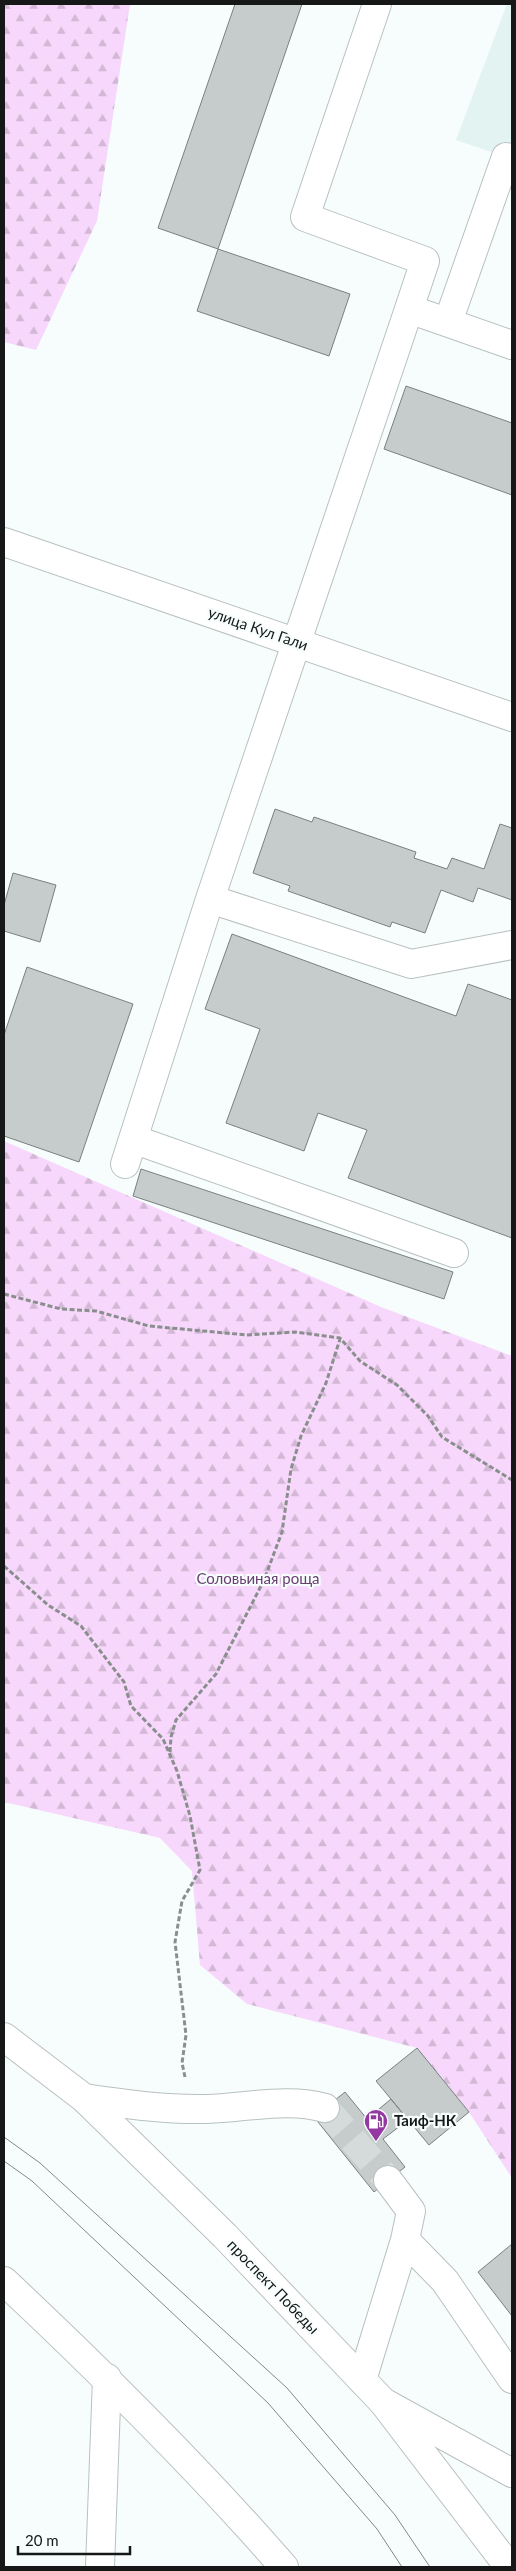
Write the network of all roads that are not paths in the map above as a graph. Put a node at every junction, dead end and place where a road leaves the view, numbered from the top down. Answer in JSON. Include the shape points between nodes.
{"nodes":[{"id":1,"x":377,"y":4,"type":"edge"},
{"id":2,"x":506,"y":157,"type":"dead end"},
{"id":3,"x":409,"y":309,"type":"junction"},
{"id":4,"x":448,"y":322,"type":"junction"},
{"id":5,"x":512,"y":345,"type":"edge"},
{"id":6,"x":4,"y":542,"type":"edge"},
{"id":7,"x":296,"y":643,"type":"junction"},
{"id":8,"x":512,"y":717,"type":"edge"},
{"id":9,"x":210,"y":899,"type":"junction"},
{"id":10,"x":512,"y":945,"type":"edge"},
{"id":11,"x":454,"y":1252,"type":"dead end"},
{"id":12,"x":4,"y":2037,"type":"edge"},
{"id":13,"x":84,"y":2098,"type":"junction"},
{"id":14,"x":325,"y":2108,"type":"tunnel mouth"},
{"id":15,"x":388,"y":2180,"type":"tunnel mouth"},
{"id":16,"x":405,"y":2240,"type":"junction"},
{"id":17,"x":4,"y":2281,"type":"edge"},
{"id":18,"x":107,"y":2378,"type":"junction"},
{"id":19,"x":512,"y":2379,"type":"edge"},
{"id":20,"x":362,"y":2380,"type":"junction"},
{"id":21,"x":383,"y":2402,"type":"junction"},
{"id":22,"x":512,"y":2473,"type":"edge"},
{"id":23,"x":104,"y":2565,"type":"edge"},
{"id":24,"x":284,"y":2567,"type":"edge"},
{"id":25,"x":509,"y":2567,"type":"edge"}],
"edges":[{"from":1,"to":3,"type":"main road","via":[[305,217],[425,261]]},
{"from":2,"to":4,"type":"main road"},
{"from":3,"to":4,"type":"main road"},
{"from":3,"to":7,"type":"main road"},
{"from":4,"to":5,"type":"main road"},
{"from":6,"to":7,"type":"main road","name":"улица Кул Гали"},
{"from":7,"to":8,"type":"main road","name":"улица Кул Гали"},
{"from":7,"to":9,"type":"main road"},
{"from":9,"to":10,"type":"main road","via":[[411,964]]},
{"from":9,"to":11,"type":"main road","via":[[129,1152]]},
{"from":12,"to":13,"type":"main road","name":"проспект Победы"},
{"from":13,"to":14,"type":"main road","via":[[156,2108],[206,2109],[307,2103]]},
{"from":13,"to":20,"type":"main road","name":"проспект Победы","via":[[224,2236]]},
{"from":15,"to":16,"type":"main road","via":[[410,2211]]},
{"from":16,"to":19,"type":"main road","via":[[445,2281]]},
{"from":16,"to":20,"type":"main road"},
{"from":17,"to":18,"type":"main road"},
{"from":18,"to":23,"type":"main road"},
{"from":18,"to":24,"type":"main road","via":[[221,2494]]},
{"from":20,"to":21,"type":"main road","name":"проспект Победы"},
{"from":21,"to":22,"type":"main road"},
{"from":21,"to":25,"type":"main road","name":"проспект Победы"}]}
